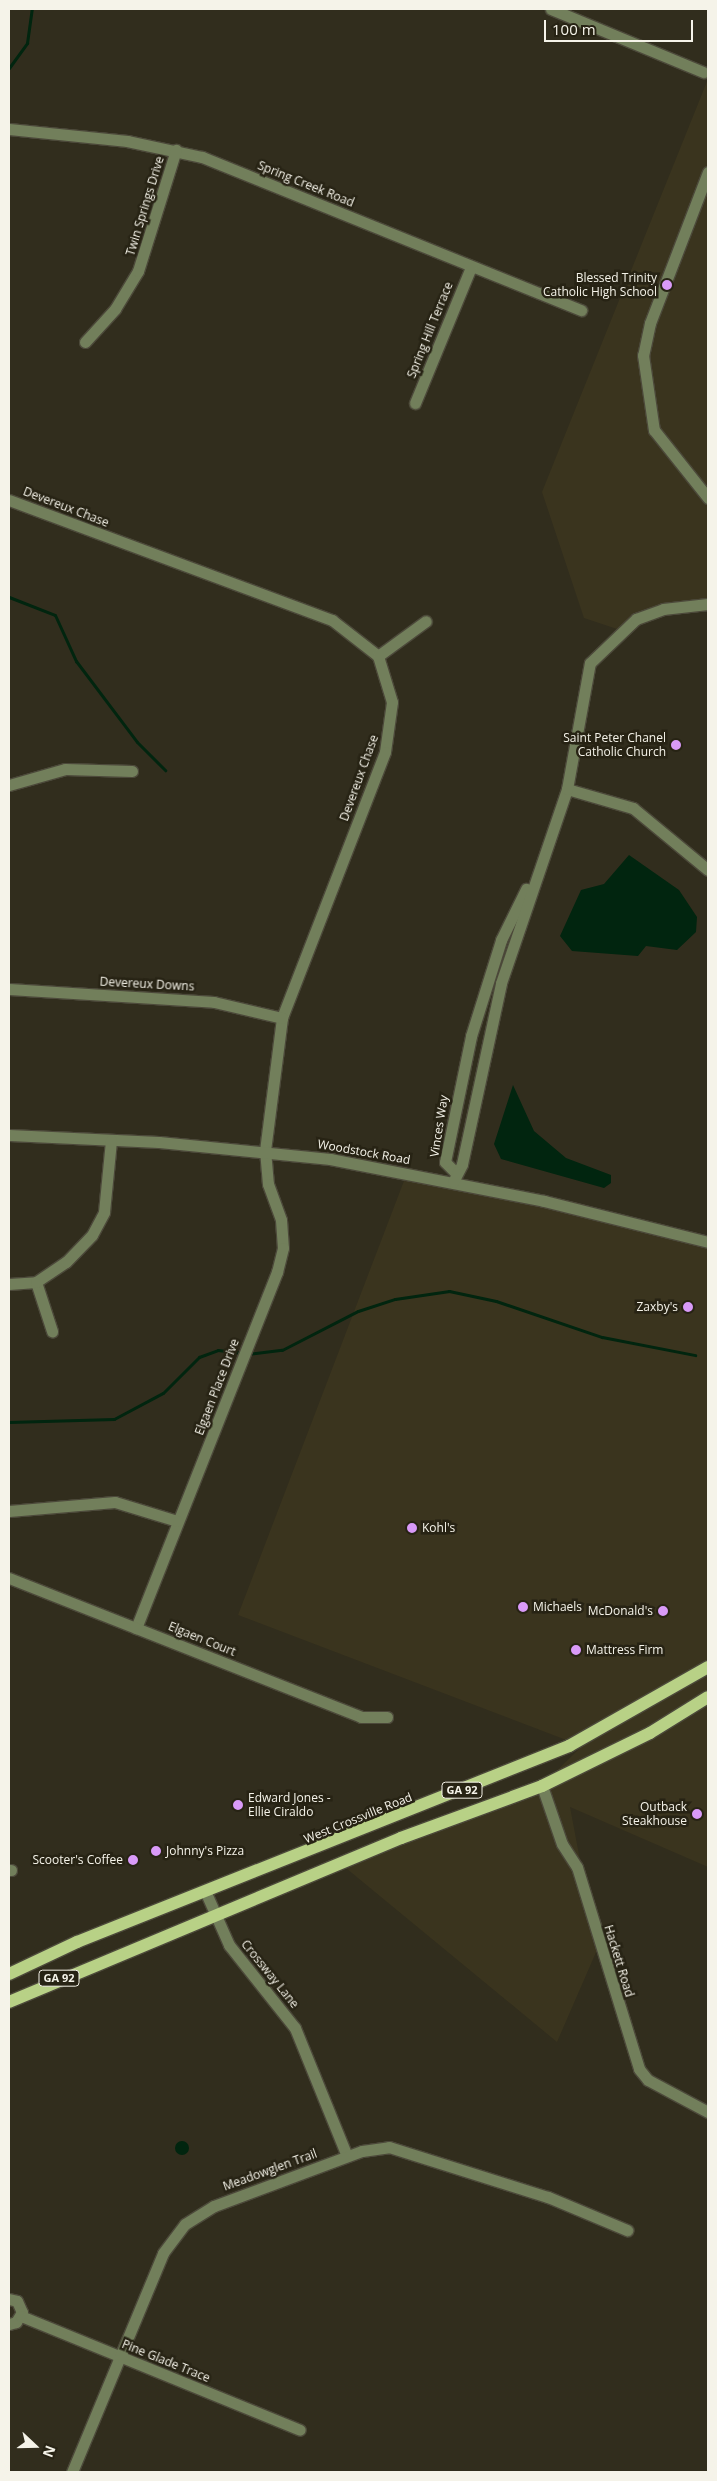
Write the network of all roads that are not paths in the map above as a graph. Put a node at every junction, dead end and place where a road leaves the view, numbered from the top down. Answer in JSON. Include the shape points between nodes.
{"nodes":[{"id":1,"x":552,"y":9,"type":"edge"},
{"id":2,"x":703,"y":72,"type":"dead end"},
{"id":3,"x":9,"y":130,"type":"edge"},
{"id":4,"x":176,"y":150,"type":"junction"},
{"id":5,"x":708,"y":172,"type":"edge"},
{"id":6,"x":471,"y":267,"type":"junction"},
{"id":7,"x":581,"y":310,"type":"dead end"},
{"id":8,"x":85,"y":342,"type":"dead end"},
{"id":9,"x":415,"y":403,"type":"dead end"},
{"id":10,"x":708,"y":498,"type":"edge"},
{"id":11,"x":9,"y":500,"type":"edge"},
{"id":12,"x":708,"y":604,"type":"edge"},
{"id":13,"x":426,"y":622,"type":"dead end"},
{"id":14,"x":378,"y":656,"type":"junction"},
{"id":15,"x":132,"y":771,"type":"dead end"},
{"id":16,"x":9,"y":785,"type":"edge"},
{"id":17,"x":567,"y":789,"type":"junction"},
{"id":18,"x":708,"y":870,"type":"edge"},
{"id":19,"x":535,"y":872,"type":"junction"},
{"id":20,"x":9,"y":989,"type":"edge"},
{"id":21,"x":282,"y":1018,"type":"junction"},
{"id":22,"x":9,"y":1135,"type":"edge"},
{"id":23,"x":112,"y":1140,"type":"junction"},
{"id":24,"x":265,"y":1150,"type":"junction"},
{"id":25,"x":454,"y":1177,"type":"junction"},
{"id":26,"x":708,"y":1242,"type":"edge"},
{"id":27,"x":36,"y":1282,"type":"junction"},
{"id":28,"x":9,"y":1284,"type":"edge"},
{"id":29,"x":52,"y":1331,"type":"dead end"},
{"id":30,"x":9,"y":1512,"type":"edge"},
{"id":31,"x":177,"y":1521,"type":"junction"},
{"id":32,"x":9,"y":1578,"type":"edge"},
{"id":33,"x":136,"y":1628,"type":"junction"},
{"id":34,"x":708,"y":1667,"type":"edge"},
{"id":35,"x":708,"y":1697,"type":"edge"},
{"id":36,"x":387,"y":1717,"type":"dead end"},
{"id":37,"x":542,"y":1786,"type":"junction"},
{"id":38,"x":206,"y":1893,"type":"junction"},
{"id":39,"x":215,"y":1917,"type":"junction"},
{"id":40,"x":9,"y":1974,"type":"edge"},
{"id":41,"x":9,"y":2002,"type":"edge"},
{"id":42,"x":708,"y":2112,"type":"edge"},
{"id":43,"x":347,"y":2156,"type":"junction"},
{"id":44,"x":627,"y":2230,"type":"dead end"},
{"id":45,"x":9,"y":2299,"type":"edge"},
{"id":46,"x":21,"y":2316,"type":"junction"},
{"id":47,"x":9,"y":2324,"type":"edge"},
{"id":48,"x":119,"y":2357,"type":"junction"},
{"id":49,"x":300,"y":2430,"type":"dead end"},
{"id":50,"x":72,"y":2472,"type":"edge"}],
"edges":[{"from":1,"to":2,"type":"street"},
{"from":3,"to":4,"type":"street","name":"Spring Creek Road"},
{"from":4,"to":6,"type":"street","name":"Spring Creek Road","via":[[227,166]]},
{"from":4,"to":8,"type":"street","name":"Twin Springs Drive","via":[[138,271],[115,309]]},
{"from":5,"to":10,"type":"street","via":[[650,323],[643,355],[654,430]]},
{"from":6,"to":7,"type":"street","name":"Spring Creek Road"},
{"from":6,"to":9,"type":"street","name":"Spring Hill Terrace"},
{"from":11,"to":14,"type":"street","name":"Devereux Chase","via":[[332,620]]},
{"from":12,"to":17,"type":"street","name":"Vinces Way","via":[[648,614],[626,624],[598,651],[586,678]]},
{"from":13,"to":14,"type":"street"},
{"from":14,"to":21,"type":"street","name":"Devereux Chase","via":[[392,702],[385,752]]},
{"from":15,"to":16,"type":"street","via":[[64,769]]},
{"from":17,"to":18,"type":"street","via":[[633,808]]},
{"from":17,"to":19,"type":"street","name":"Vinces Way"},
{"from":19,"to":25,"type":"street","name":"Vinces Way","via":[[501,983],[462,1164]]},
{"from":19,"to":25,"type":"street","name":"Vinces Way","via":[[508,922],[479,1005],[445,1162]]},
{"from":20,"to":21,"type":"street","name":"Devereux Downs","via":[[214,1002]]},
{"from":21,"to":24,"type":"street","name":"Devereux Chase"},
{"from":22,"to":23,"type":"street","name":"Woodstock Road"},
{"from":23,"to":24,"type":"street","name":"Woodstock Road"},
{"from":23,"to":27,"type":"street","via":[[104,1212],[92,1235],[66,1262]]},
{"from":24,"to":25,"type":"street","name":"Woodstock Road"},
{"from":24,"to":31,"type":"street","name":"Elgaen Place Drive","via":[[283,1248]]},
{"from":25,"to":26,"type":"street","name":"Woodstock Road"},
{"from":27,"to":28,"type":"street"},
{"from":27,"to":29,"type":"street"},
{"from":30,"to":31,"type":"street","via":[[116,1502]]},
{"from":31,"to":33,"type":"street","name":"Elgaen Place Drive"},
{"from":32,"to":33,"type":"street","name":"Elgaen Court"},
{"from":33,"to":36,"type":"street","name":"Elgaen Court","via":[[361,1717]]},
{"from":34,"to":38,"type":"main road","name":"West Crossville Road","number":"GA 92","via":[[569,1746]]},
{"from":35,"to":37,"type":"main road","number":"GA 92","via":[[650,1733]]},
{"from":37,"to":39,"type":"main road","number":"GA 92","via":[[402,1838]]},
{"from":37,"to":42,"type":"street","name":"Hackett Road","via":[[562,1844],[577,1867],[639,2069],[648,2080]]},
{"from":38,"to":39,"type":"street","name":"Crossway Lane"},
{"from":38,"to":40,"type":"main road","name":"West Crossville Road","number":"GA 92"},
{"from":39,"to":41,"type":"main road","number":"GA 92"},
{"from":39,"to":43,"type":"street","name":"Crossway Lane","via":[[228,1945],[295,2028]]},
{"from":43,"to":44,"type":"street","name":"Meadowglen Trail","via":[[376,2148],[405,2148],[548,2197]]},
{"from":43,"to":48,"type":"street","name":"Meadowglen Trail","via":[[214,2206],[185,2224],[163,2253]]},
{"from":45,"to":46,"type":"street","via":[[20,2304]]},
{"from":46,"to":47,"type":"street"},
{"from":46,"to":48,"type":"street","name":"Pine Glade Trace"},
{"from":48,"to":49,"type":"street","name":"Pine Glade Trace"},
{"from":48,"to":50,"type":"street","name":"Meadowglen Trail"}]}
